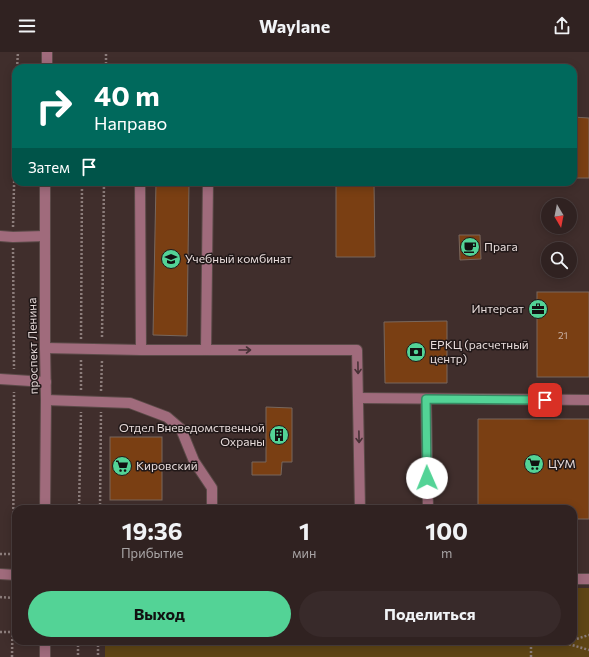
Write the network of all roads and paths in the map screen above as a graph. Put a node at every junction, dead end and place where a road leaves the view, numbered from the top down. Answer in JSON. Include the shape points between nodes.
{"nodes":[{"id":1,"x":18,"y":52,"type":"edge"},
{"id":2,"x":47,"y":52,"type":"edge"},
{"id":3,"x":106,"y":52,"type":"edge"},
{"id":4,"x":17,"y":64,"type":"edge"},
{"id":5,"x":47,"y":64,"type":"edge"},
{"id":6,"x":106,"y":64,"type":"edge"},
{"id":7,"x":45,"y":186,"type":"edge"},
{"id":8,"x":140,"y":186,"type":"edge"},
{"id":9,"x":208,"y":186,"type":"edge"},
{"id":10,"x":0,"y":236,"type":"edge"},
{"id":11,"x":45,"y":236,"type":"junction"},
{"id":12,"x":45,"y":348,"type":"junction"},
{"id":13,"x":141,"y":350,"type":"junction"},
{"id":14,"x":206,"y":350,"type":"junction"},
{"id":15,"x":0,"y":380,"type":"edge"},
{"id":16,"x":46,"y":382,"type":"junction"},
{"id":17,"x":359,"y":398,"type":"junction"},
{"id":18,"x":426,"y":399,"type":"junction"},
{"id":19,"x":46,"y":400,"type":"junction"},
{"id":20,"x":589,"y":400,"type":"edge"},
{"id":21,"x":45,"y":505,"type":"edge"},
{"id":22,"x":212,"y":505,"type":"edge"},
{"id":23,"x":360,"y":505,"type":"edge"},
{"id":24,"x":428,"y":505,"type":"edge"},
{"id":25,"x":0,"y":554,"type":"edge"},
{"id":26,"x":12,"y":554,"type":"edge"},
{"id":27,"x":0,"y":574,"type":"edge"},
{"id":28,"x":12,"y":575,"type":"edge"},
{"id":29,"x":577,"y":579,"type":"edge"},
{"id":30,"x":589,"y":579,"type":"edge"},
{"id":31,"x":0,"y":598,"type":"edge"},
{"id":32,"x":12,"y":598,"type":"edge"},
{"id":33,"x":0,"y":632,"type":"edge"},
{"id":34,"x":12,"y":632,"type":"dead end"},
{"id":35,"x":589,"y":635,"type":"edge"},
{"id":36,"x":577,"y":639,"type":"edge"},
{"id":37,"x":45,"y":645,"type":"edge"},
{"id":38,"x":78,"y":645,"type":"edge"},
{"id":39,"x":98,"y":645,"type":"edge"},
{"id":40,"x":531,"y":645,"type":"edge"},
{"id":41,"x":572,"y":645,"type":"edge"},
{"id":42,"x":589,"y":650,"type":"edge"},
{"id":43,"x":45,"y":657,"type":"edge"},
{"id":44,"x":78,"y":657,"type":"edge"},
{"id":45,"x":98,"y":657,"type":"edge"},
{"id":46,"x":531,"y":657,"type":"edge"}],
"edges":[{"from":1,"to":4,"type":"path"},
{"from":2,"to":5,"type":"street"},
{"from":3,"to":6,"type":"path"},
{"from":7,"to":11,"type":"street","name":"проспект Ленина"},
{"from":8,"to":13,"type":"street"},
{"from":9,"to":14,"type":"street"},
{"from":10,"to":11,"type":"street"},
{"from":11,"to":12,"type":"street","name":"проспект Ленина"},
{"from":12,"to":13,"type":"street"},
{"from":12,"to":16,"type":"street","name":"проспект Ленина"},
{"from":13,"to":14,"type":"street"},
{"from":14,"to":17,"type":"street","one_way":true,"via":[[358,350]]},
{"from":15,"to":16,"type":"street"},
{"from":16,"to":19,"type":"street","name":"проспект Ленина"},
{"from":17,"to":18,"type":"street"},
{"from":17,"to":23,"type":"street","one_way":true},
{"from":18,"to":20,"type":"street"},
{"from":18,"to":24,"type":"street"},
{"from":19,"to":21,"type":"street","name":"проспект Ленина"},
{"from":19,"to":22,"type":"street","via":[[130,403],[167,417],[181,429],[194,461],[212,488]]},
{"from":25,"to":26,"type":"path"},
{"from":27,"to":28,"type":"street"},
{"from":29,"to":30,"type":"street"},
{"from":31,"to":32,"type":"path"},
{"from":33,"to":34,"type":"path"},
{"from":35,"to":36,"type":"path"},
{"from":37,"to":43,"type":"street"},
{"from":38,"to":44,"type":"path"},
{"from":39,"to":45,"type":"path"},
{"from":40,"to":46,"type":"path"},
{"from":41,"to":42,"type":"path"}]}
